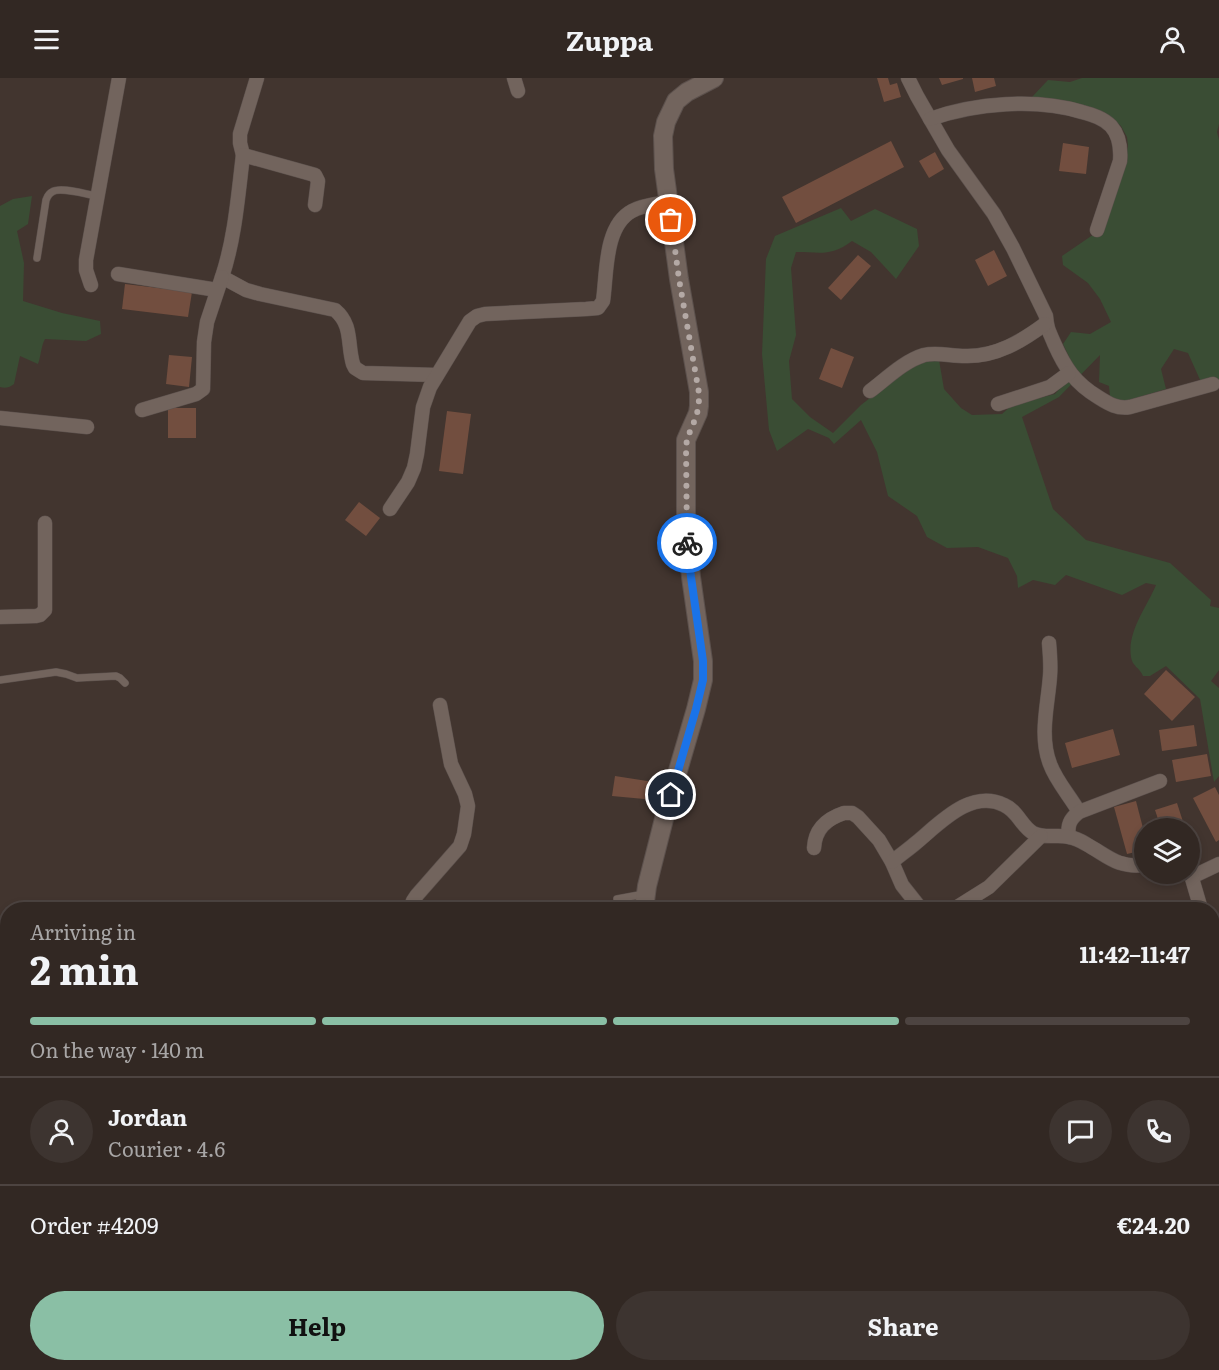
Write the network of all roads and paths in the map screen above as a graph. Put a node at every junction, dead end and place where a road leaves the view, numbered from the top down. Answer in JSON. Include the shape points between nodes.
{"nodes":[{"id":1,"x":118,"y":78,"type":"edge"},
{"id":2,"x":256,"y":78,"type":"edge"},
{"id":3,"x":714,"y":78,"type":"edge"},
{"id":4,"x":908,"y":78,"type":"edge"},
{"id":5,"x":930,"y":119,"type":"junction"},
{"id":6,"x":243,"y":154,"type":"junction"},
{"id":7,"x":98,"y":196,"type":"junction"},
{"id":8,"x":668,"y":202,"type":"junction"},
{"id":9,"x":315,"y":205,"type":"dead end"},
{"id":10,"x":1096,"y":230,"type":"dead end"},
{"id":11,"x":37,"y":258,"type":"dead end"},
{"id":12,"x":118,"y":274,"type":"dead end"},
{"id":13,"x":219,"y":284,"type":"junction"},
{"id":14,"x":91,"y":285,"type":"dead end"},
{"id":15,"x":1045,"y":324,"type":"junction"},
{"id":16,"x":1069,"y":373,"type":"junction"},
{"id":17,"x":437,"y":375,"type":"junction"},
{"id":18,"x":1213,"y":384,"type":"dead end"},
{"id":19,"x":870,"y":391,"type":"dead end"},
{"id":20,"x":998,"y":404,"type":"dead end"},
{"id":21,"x":142,"y":410,"type":"dead end"},
{"id":22,"x":0,"y":418,"type":"edge"},
{"id":23,"x":87,"y":427,"type":"dead end"},
{"id":24,"x":390,"y":509,"type":"dead end"},
{"id":25,"x":45,"y":523,"type":"dead end"},
{"id":26,"x":0,"y":617,"type":"edge"},
{"id":27,"x":1049,"y":643,"type":"dead end"},
{"id":28,"x":0,"y":680,"type":"edge"},
{"id":29,"x":125,"y":683,"type":"dead end"},
{"id":30,"x":440,"y":705,"type":"dead end"},
{"id":31,"x":1160,"y":781,"type":"dead end"},
{"id":32,"x":1079,"y":812,"type":"junction"},
{"id":33,"x":1041,"y":836,"type":"junction"},
{"id":34,"x":1069,"y":837,"type":"junction"},
{"id":35,"x":814,"y":848,"type":"dead end"},
{"id":36,"x":892,"y":862,"type":"junction"},
{"id":37,"x":1219,"y":864,"type":"edge"},
{"id":38,"x":1134,"y":866,"type":"edge"},
{"id":39,"x":1200,"y":873,"type":"edge"},
{"id":40,"x":1191,"y":884,"type":"edge"},
{"id":41,"x":617,"y":899,"type":"dead end"},
{"id":42,"x":645,"y":901,"type":"edge"},
{"id":43,"x":413,"y":902,"type":"edge"},
{"id":44,"x":915,"y":902,"type":"edge"},
{"id":45,"x":965,"y":902,"type":"edge"},
{"id":46,"x":1198,"y":902,"type":"edge"}],
"edges":[{"from":1,"to":7,"type":"street"},
{"from":2,"to":6,"type":"street","via":[[240,134]]},
{"from":3,"to":8,"type":"street","via":[[681,96],[666,122],[662,154]]},
{"from":4,"to":5,"type":"street"},
{"from":5,"to":10,"type":"street","via":[[972,108],[1031,104],[1073,109],[1103,119],[1116,132],[1121,150]]},
{"from":5,"to":15,"type":"street","via":[[1006,234],[1046,316]]},
{"from":6,"to":9,"type":"street","via":[[315,174]]},
{"from":6,"to":13,"type":"street","via":[[229,256]]},
{"from":7,"to":11,"type":"lane","via":[[61,190],[50,193]]},
{"from":7,"to":14,"type":"street","via":[[86,260]]},
{"from":8,"to":17,"type":"street","via":[[633,210],[618,223],[610,247],[603,302],[598,308],[477,316],[465,328]]},
{"from":8,"to":42,"type":"street","via":[[699,393],[698,413],[686,440],[686,497],[688,557],[703,680]]},
{"from":12,"to":13,"type":"street"},
{"from":13,"to":17,"type":"street","via":[[335,310],[345,321],[353,364],[363,373]]},
{"from":13,"to":21,"type":"street","via":[[207,322],[203,388],[196,394]]},
{"from":15,"to":16,"type":"street"},
{"from":15,"to":19,"type":"street","via":[[1000,351],[972,357],[934,354],[916,358]]},
{"from":16,"to":18,"type":"street","via":[[1089,391],[1121,408]]},
{"from":16,"to":20,"type":"street","via":[[1050,387]]},
{"from":17,"to":24,"type":"street","via":[[426,396],[414,468]]},
{"from":22,"to":23,"type":"street"},
{"from":25,"to":26,"type":"street","via":[[45,610],[36,616]]},
{"from":27,"to":32,"type":"street","via":[[1051,674],[1044,732],[1048,758]]},
{"from":28,"to":29,"type":"lane","via":[[56,672],[77,678],[116,676]]},
{"from":30,"to":43,"type":"street","via":[[451,764],[468,806],[460,846]]},
{"from":31,"to":32,"type":"street"},
{"from":32,"to":34,"type":"street","via":[[1068,823]]},
{"from":33,"to":34,"type":"street"},
{"from":33,"to":36,"type":"street","via":[[1029,830],[1010,808],[994,801],[977,802],[940,822]]},
{"from":33,"to":45,"type":"street","via":[[989,887]]},
{"from":34,"to":38,"type":"street","via":[[1118,863]]},
{"from":35,"to":36,"type":"street","via":[[819,830],[840,814],[848,813],[872,832]]},
{"from":36,"to":44,"type":"street","via":[[902,885]]},
{"from":37,"to":39,"type":"street"},
{"from":40,"to":46,"type":"street"},
{"from":41,"to":42,"type":"lane"}]}
